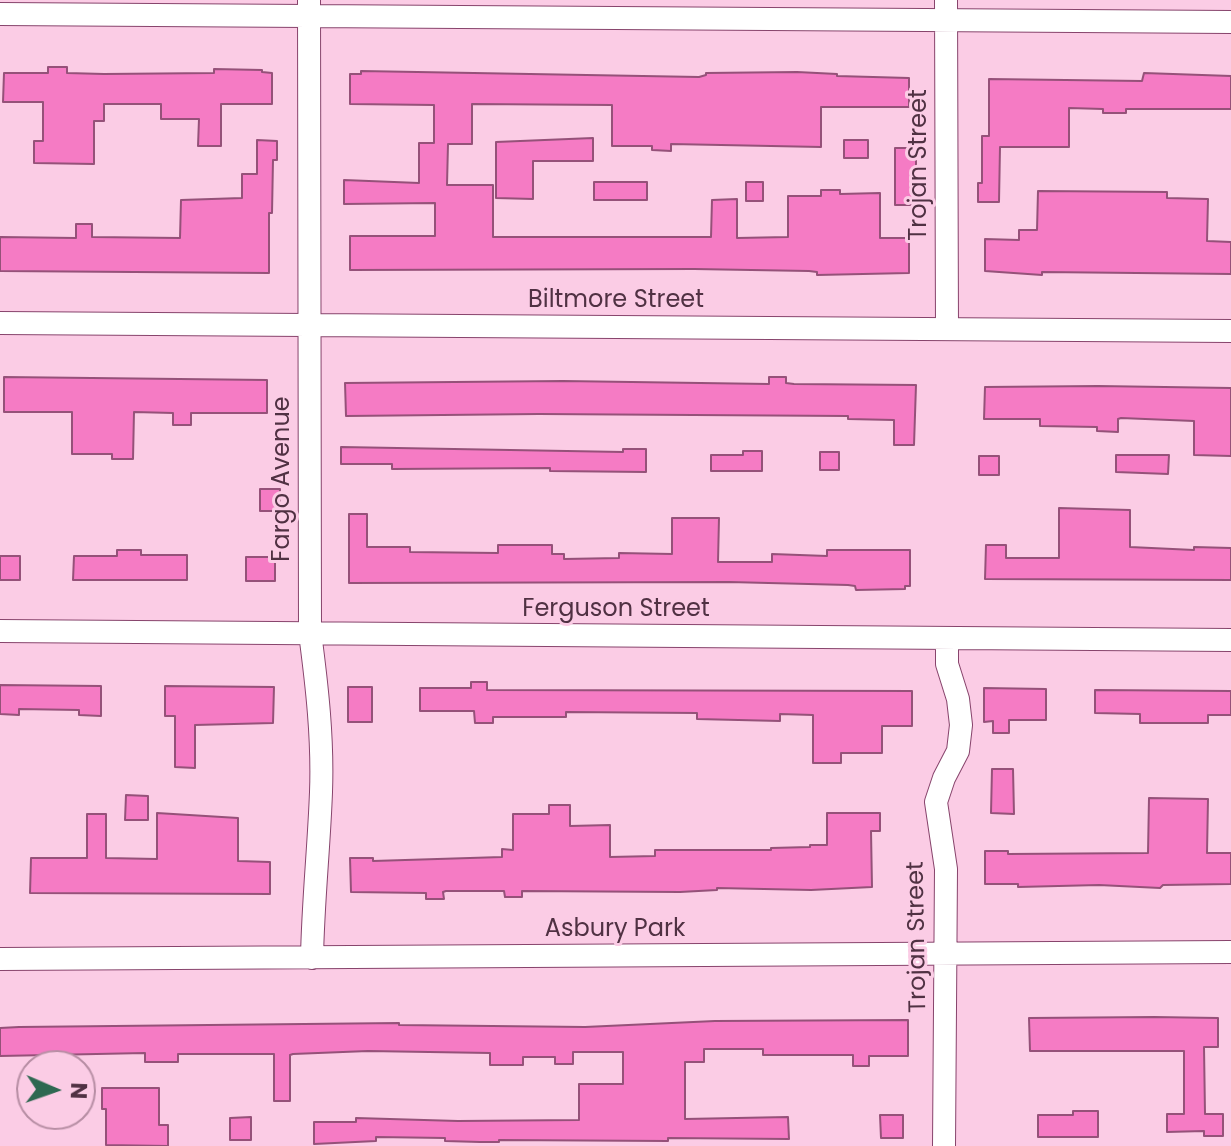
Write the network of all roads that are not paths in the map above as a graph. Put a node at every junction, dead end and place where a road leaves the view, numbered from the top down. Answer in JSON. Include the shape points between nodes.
{"nodes":[{"id":1,"x":309,"y":8,"type":"edge"},
{"id":2,"x":946,"y":10,"type":"edge"},
{"id":3,"x":0,"y":14,"type":"edge"},
{"id":4,"x":1231,"y":22,"type":"edge"},
{"id":5,"x":0,"y":323,"type":"edge"},
{"id":6,"x":308,"y":325,"type":"junction"},
{"id":7,"x":947,"y":329,"type":"junction"},
{"id":8,"x":1231,"y":331,"type":"edge"},
{"id":9,"x":0,"y":631,"type":"edge"},
{"id":10,"x":310,"y":633,"type":"junction"},
{"id":11,"x":947,"y":638,"type":"junction"},
{"id":12,"x":1231,"y":640,"type":"edge"},
{"id":13,"x":1231,"y":952,"type":"edge"},
{"id":14,"x":946,"y":954,"type":"junction"},
{"id":15,"x":312,"y":958,"type":"junction"},
{"id":16,"x":0,"y":959,"type":"edge"},
{"id":17,"x":944,"y":1146,"type":"edge"}],
"edges":[{"from":1,"to":2,"type":"street"},
{"from":1,"to":3,"type":"street"},
{"from":1,"to":6,"type":"street","name":"Fargo Avenue"},
{"from":2,"to":4,"type":"street"},
{"from":2,"to":7,"type":"street","name":"Trojan Street"},
{"from":5,"to":6,"type":"street","name":"Biltmore Street"},
{"from":6,"to":7,"type":"street","name":"Biltmore Street"},
{"from":6,"to":10,"type":"street","name":"Fargo Avenue"},
{"from":7,"to":8,"type":"street","name":"Biltmore Street"},
{"from":9,"to":10,"type":"street","name":"Ferguson Street"},
{"from":10,"to":11,"type":"street","name":"Ferguson Street"},
{"from":10,"to":15,"type":"street","name":"Fargo Avenue","via":[[321,779]]},
{"from":11,"to":12,"type":"street","name":"Ferguson Street"},
{"from":11,"to":14,"type":"street","name":"Trojan Street","via":[[947,664],[961,725],[958,751],[936,802],[946,869]]},
{"from":13,"to":14,"type":"street","name":"Asbury Park"},
{"from":14,"to":15,"type":"street","name":"Asbury Park"},
{"from":14,"to":17,"type":"street","name":"Trojan Street"},
{"from":15,"to":16,"type":"street","name":"Asbury Park"}]}
